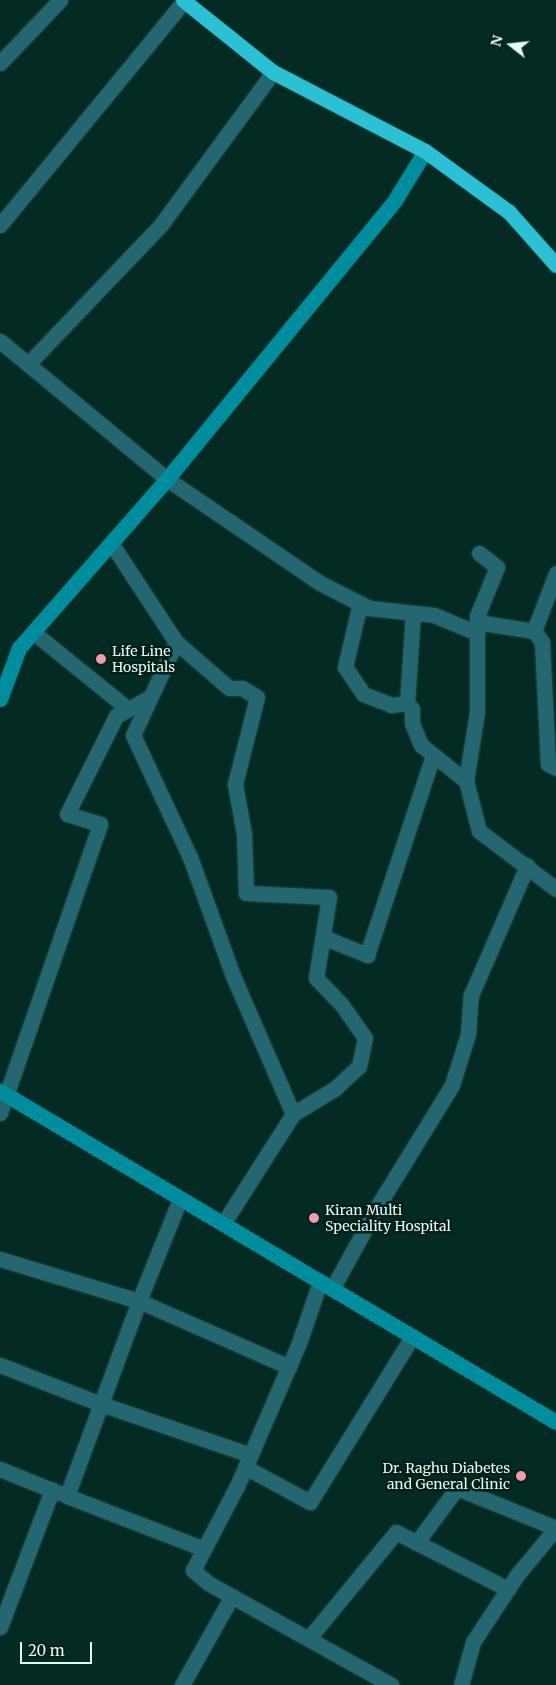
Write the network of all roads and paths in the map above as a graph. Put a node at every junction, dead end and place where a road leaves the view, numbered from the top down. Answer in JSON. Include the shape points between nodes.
{"nodes":[{"id":1,"x":60,"y":0,"type":"edge"},
{"id":2,"x":184,"y":1,"type":"edge"},
{"id":3,"x":0,"y":63,"type":"edge"},
{"id":4,"x":273,"y":72,"type":"junction"},
{"id":5,"x":425,"y":151,"type":"junction"},
{"id":6,"x":0,"y":225,"type":"edge"},
{"id":7,"x":556,"y":265,"type":"edge"},
{"id":8,"x":0,"y":341,"type":"edge"},
{"id":9,"x":28,"y":364,"type":"junction"},
{"id":10,"x":167,"y":478,"type":"junction"},
{"id":11,"x":110,"y":543,"type":"junction"},
{"id":12,"x":479,"y":552,"type":"dead end"},
{"id":13,"x":556,"y":573,"type":"edge"},
{"id":14,"x":360,"y":603,"type":"junction"},
{"id":15,"x":413,"y":613,"type":"junction"},
{"id":16,"x":477,"y":627,"type":"junction"},
{"id":17,"x":534,"y":631,"type":"junction"},
{"id":18,"x":33,"y":632,"type":"junction"},
{"id":19,"x":176,"y":642,"type":"junction"},
{"id":20,"x":150,"y":697,"type":"junction"},
{"id":21,"x":0,"y":699,"type":"edge"},
{"id":22,"x":407,"y":703,"type":"junction"},
{"id":23,"x":128,"y":710,"type":"junction"},
{"id":24,"x":433,"y":756,"type":"junction"},
{"id":25,"x":556,"y":768,"type":"edge"},
{"id":26,"x":466,"y":781,"type":"junction"},
{"id":27,"x":527,"y":866,"type":"junction"},
{"id":28,"x":556,"y":889,"type":"edge"},
{"id":29,"x":323,"y":937,"type":"junction"},
{"id":30,"x":3,"y":1094,"type":"edge"},
{"id":31,"x":0,"y":1113,"type":"edge"},
{"id":32,"x":294,"y":1114,"type":"junction"},
{"id":33,"x":180,"y":1198,"type":"junction"},
{"id":34,"x":223,"y":1224,"type":"junction"},
{"id":35,"x":0,"y":1259,"type":"edge"},
{"id":36,"x":326,"y":1285,"type":"junction"},
{"id":37,"x":139,"y":1301,"type":"junction"},
{"id":38,"x":412,"y":1337,"type":"junction"},
{"id":39,"x":0,"y":1365,"type":"edge"},
{"id":40,"x":289,"y":1367,"type":"junction"},
{"id":41,"x":101,"y":1404,"type":"junction"},
{"id":42,"x":556,"y":1422,"type":"edge"},
{"id":43,"x":248,"y":1461,"type":"junction"},
{"id":44,"x":0,"y":1468,"type":"edge"},
{"id":45,"x":52,"y":1490,"type":"junction"},
{"id":46,"x":67,"y":1496,"type":"junction"},
{"id":47,"x":556,"y":1528,"type":"edge"},
{"id":48,"x":416,"y":1543,"type":"junction"},
{"id":49,"x":204,"y":1549,"type":"junction"},
{"id":50,"x":508,"y":1589,"type":"junction"},
{"id":51,"x":232,"y":1596,"type":"junction"},
{"id":52,"x":0,"y":1627,"type":"edge"},
{"id":53,"x":309,"y":1638,"type":"junction"},
{"id":54,"x":182,"y":1685,"type":"edge"},
{"id":55,"x":391,"y":1685,"type":"edge"},
{"id":56,"x":461,"y":1685,"type":"edge"}],
"edges":[{"from":1,"to":3,"type":"street"},
{"from":2,"to":4,"type":"highway"},
{"from":2,"to":6,"type":"street"},
{"from":4,"to":5,"type":"highway"},
{"from":4,"to":9,"type":"street","via":[[160,226]]},
{"from":5,"to":7,"type":"highway","via":[[509,212]]},
{"from":5,"to":10,"type":"main road","via":[[395,200]]},
{"from":8,"to":9,"type":"street"},
{"from":9,"to":10,"type":"street"},
{"from":10,"to":11,"type":"main road"},
{"from":10,"to":14,"type":"street","via":[[320,584]]},
{"from":11,"to":18,"type":"main road"},
{"from":11,"to":19,"type":"street"},
{"from":12,"to":16,"type":"street","via":[[497,567]]},
{"from":13,"to":17,"type":"street"},
{"from":14,"to":15,"type":"street","via":[[369,608]]},
{"from":14,"to":22,"type":"street","via":[[345,667],[363,694],[391,705]]},
{"from":15,"to":16,"type":"street","via":[[434,615]]},
{"from":15,"to":22,"type":"street"},
{"from":16,"to":17,"type":"street"},
{"from":16,"to":26,"type":"street","via":[[477,712]]},
{"from":17,"to":25,"type":"street","via":[[542,642],[548,764]]},
{"from":18,"to":21,"type":"main road","via":[[19,648]]},
{"from":18,"to":23,"type":"street"},
{"from":19,"to":20,"type":"street"},
{"from":19,"to":29,"type":"street","via":[[229,688],[242,688],[256,697],[235,784],[244,834],[246,893],[329,898]]},
{"from":20,"to":23,"type":"street"},
{"from":20,"to":32,"type":"street","via":[[133,735],[190,857],[233,976]]},
{"from":22,"to":24,"type":"street","via":[[412,708],[412,723],[422,745]]},
{"from":23,"to":30,"type":"street","via":[[116,716],[67,814],[100,824]]},
{"from":24,"to":26,"type":"street"},
{"from":24,"to":29,"type":"street","via":[[367,955]]},
{"from":26,"to":27,"type":"street","via":[[479,831]]},
{"from":27,"to":28,"type":"street"},
{"from":27,"to":36,"type":"street","via":[[471,995],[468,1034],[452,1085]]},
{"from":29,"to":32,"type":"street","via":[[316,962],[316,978],[365,1038],[360,1066],[334,1089]]},
{"from":30,"to":31,"type":"street"},
{"from":30,"to":33,"type":"main road"},
{"from":32,"to":34,"type":"street"},
{"from":33,"to":34,"type":"main road"},
{"from":33,"to":37,"type":"street"},
{"from":34,"to":36,"type":"main road"},
{"from":35,"to":37,"type":"street"},
{"from":36,"to":38,"type":"main road"},
{"from":36,"to":40,"type":"street"},
{"from":37,"to":40,"type":"street"},
{"from":37,"to":41,"type":"street"},
{"from":38,"to":42,"type":"main road"},
{"from":38,"to":43,"type":"street","via":[[310,1502]]},
{"from":39,"to":41,"type":"street"},
{"from":40,"to":43,"type":"street"},
{"from":41,"to":43,"type":"street"},
{"from":41,"to":46,"type":"street"},
{"from":43,"to":49,"type":"street"},
{"from":44,"to":45,"type":"street"},
{"from":45,"to":46,"type":"street"},
{"from":45,"to":52,"type":"street"},
{"from":46,"to":49,"type":"street"},
{"from":47,"to":48,"type":"street","via":[[457,1488]]},
{"from":47,"to":50,"type":"street"},
{"from":48,"to":50,"type":"street"},
{"from":48,"to":53,"type":"street","via":[[396,1532]]},
{"from":49,"to":51,"type":"street","via":[[193,1570]]},
{"from":50,"to":56,"type":"street","via":[[473,1642]]},
{"from":51,"to":53,"type":"street"},
{"from":51,"to":54,"type":"street"},
{"from":53,"to":55,"type":"street"}]}
